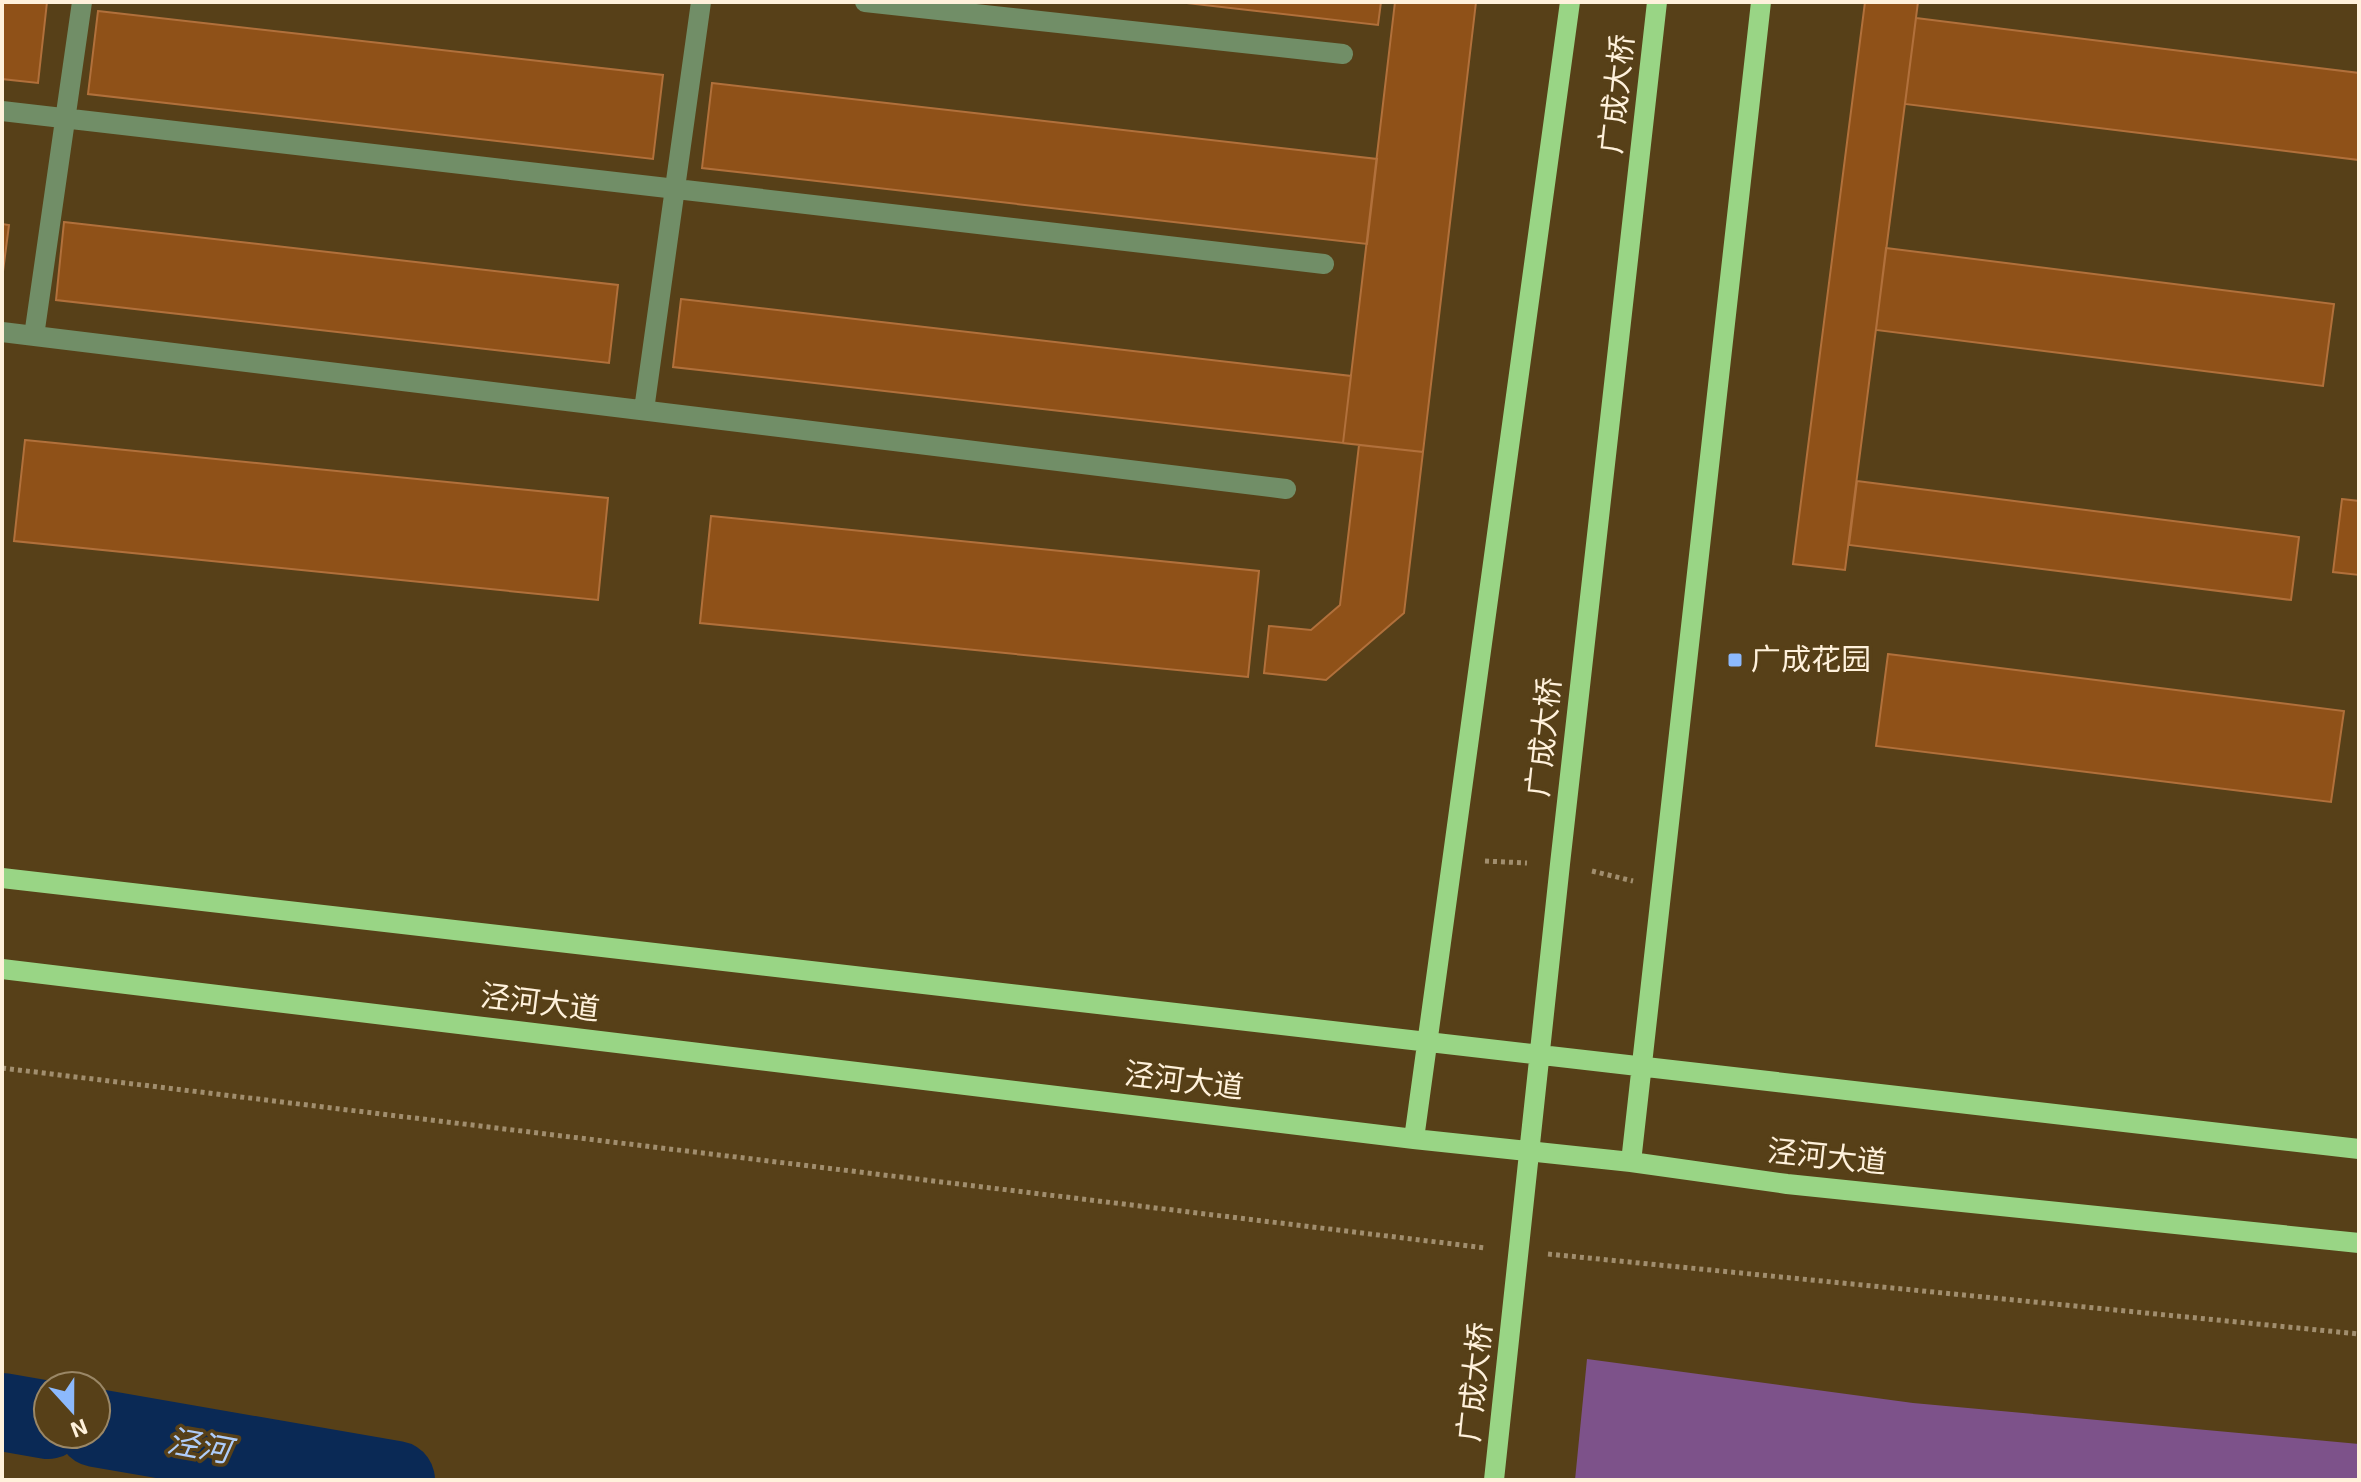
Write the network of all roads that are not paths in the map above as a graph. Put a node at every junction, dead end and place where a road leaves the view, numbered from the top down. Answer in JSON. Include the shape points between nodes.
{"nodes":[{"id":1,"x":82,"y":2,"type":"edge"},
{"id":2,"x":701,"y":2,"type":"edge"},
{"id":3,"x":865,"y":2,"type":"edge"},
{"id":4,"x":1570,"y":2,"type":"edge"},
{"id":5,"x":1657,"y":2,"type":"edge"},
{"id":6,"x":1761,"y":2,"type":"edge"},
{"id":7,"x":1343,"y":54,"type":"dead end"},
{"id":8,"x":2,"y":111,"type":"edge"},
{"id":9,"x":65,"y":118,"type":"junction"},
{"id":10,"x":675,"y":189,"type":"junction"},
{"id":11,"x":1324,"y":264,"type":"dead end"},
{"id":12,"x":2,"y":332,"type":"edge"},
{"id":13,"x":34,"y":336,"type":"junction"},
{"id":14,"x":644,"y":410,"type":"junction"},
{"id":15,"x":1286,"y":489,"type":"dead end"},
{"id":16,"x":2,"y":878,"type":"edge"},
{"id":17,"x":2,"y":969,"type":"edge"},
{"id":18,"x":1427,"y":1042,"type":"junction"},
{"id":19,"x":1642,"y":1067,"type":"junction"},
{"id":20,"x":1414,"y":1139,"type":"junction"},
{"id":21,"x":2359,"y":1149,"type":"edge"},
{"id":22,"x":1631,"y":1162,"type":"junction"},
{"id":23,"x":2359,"y":1243,"type":"edge"},
{"id":24,"x":1494,"y":1480,"type":"edge"}],
"edges":[{"from":1,"to":9,"type":"street"},
{"from":2,"to":10,"type":"street"},
{"from":3,"to":7,"type":"street"},
{"from":4,"to":18,"type":"main road"},
{"from":5,"to":24,"type":"main road","name":"广成大桥"},
{"from":6,"to":19,"type":"main road"},
{"from":8,"to":9,"type":"street"},
{"from":9,"to":10,"type":"street"},
{"from":9,"to":13,"type":"street"},
{"from":10,"to":11,"type":"street"},
{"from":10,"to":14,"type":"street"},
{"from":12,"to":13,"type":"street"},
{"from":13,"to":14,"type":"street"},
{"from":14,"to":15,"type":"street"},
{"from":16,"to":18,"type":"main road","name":"泾河大道"},
{"from":17,"to":20,"type":"main road","name":"泾河大道"},
{"from":18,"to":19,"type":"main road","name":"泾河大道"},
{"from":18,"to":20,"type":"main road"},
{"from":19,"to":21,"type":"main road","name":"泾河大道"},
{"from":19,"to":22,"type":"main road"},
{"from":20,"to":22,"type":"main road","name":"泾河大道"},
{"from":22,"to":23,"type":"main road","name":"泾河大道"}]}
